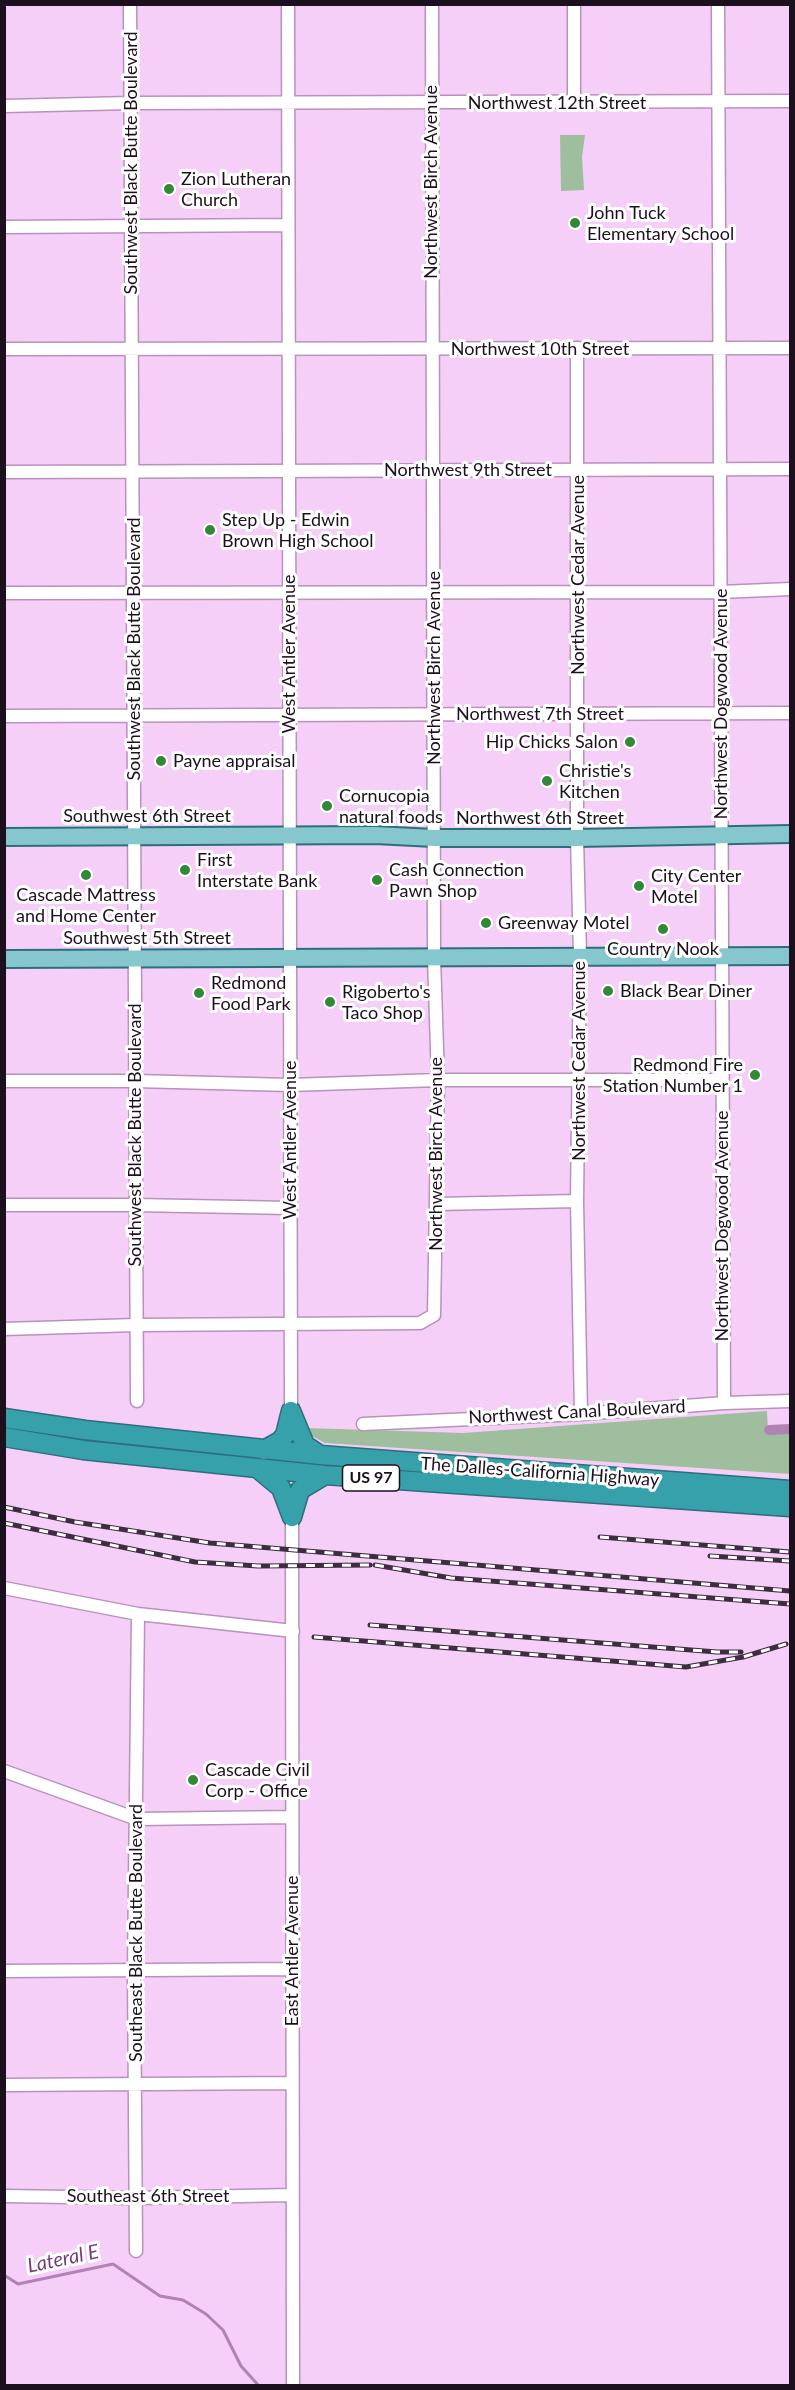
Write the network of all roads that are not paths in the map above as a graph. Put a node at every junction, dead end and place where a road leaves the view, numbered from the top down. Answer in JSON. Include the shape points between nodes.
{"nodes":[{"id":1,"x":130,"y":4,"type":"edge"},
{"id":2,"x":288,"y":4,"type":"edge"},
{"id":3,"x":432,"y":4,"type":"edge"},
{"id":4,"x":574,"y":4,"type":"edge"},
{"id":5,"x":718,"y":4,"type":"edge"},
{"id":6,"x":718,"y":101,"type":"junction"},
{"id":7,"x":790,"y":101,"type":"edge"},
{"id":8,"x":130,"y":103,"type":"junction"},
{"id":9,"x":574,"y":103,"type":"junction"},
{"id":10,"x":288,"y":104,"type":"junction"},
{"id":11,"x":431,"y":104,"type":"junction"},
{"id":12,"x":4,"y":106,"type":"edge"},
{"id":13,"x":131,"y":225,"type":"junction"},
{"id":14,"x":288,"y":225,"type":"junction"},
{"id":15,"x":4,"y":227,"type":"edge"},
{"id":16,"x":578,"y":348,"type":"junction"},
{"id":17,"x":721,"y":348,"type":"junction"},
{"id":18,"x":790,"y":348,"type":"edge"},
{"id":19,"x":4,"y":349,"type":"edge"},
{"id":20,"x":290,"y":349,"type":"junction"},
{"id":21,"x":432,"y":349,"type":"junction"},
{"id":22,"x":132,"y":350,"type":"junction"},
{"id":23,"x":719,"y":469,"type":"junction"},
{"id":24,"x":790,"y":469,"type":"edge"},
{"id":25,"x":434,"y":470,"type":"junction"},
{"id":26,"x":578,"y":470,"type":"junction"},
{"id":27,"x":132,"y":471,"type":"junction"},
{"id":28,"x":290,"y":471,"type":"junction"},
{"id":29,"x":4,"y":472,"type":"edge"},
{"id":30,"x":790,"y":589,"type":"edge"},
{"id":31,"x":577,"y":592,"type":"junction"},
{"id":32,"x":721,"y":592,"type":"junction"},
{"id":33,"x":4,"y":593,"type":"edge"},
{"id":34,"x":133,"y":593,"type":"junction"},
{"id":35,"x":434,"y":593,"type":"junction"},
{"id":36,"x":289,"y":594,"type":"junction"},
{"id":37,"x":790,"y":712,"type":"edge"},
{"id":38,"x":434,"y":714,"type":"junction"},
{"id":39,"x":578,"y":714,"type":"junction"},
{"id":40,"x":721,"y":714,"type":"junction"},
{"id":41,"x":133,"y":715,"type":"junction"},
{"id":42,"x":289,"y":715,"type":"junction"},
{"id":43,"x":4,"y":716,"type":"edge"},
{"id":44,"x":790,"y":834,"type":"edge"},
{"id":45,"x":289,"y":835,"type":"junction"},
{"id":46,"x":135,"y":836,"type":"junction"},
{"id":47,"x":721,"y":836,"type":"junction"},
{"id":48,"x":4,"y":837,"type":"edge"},
{"id":49,"x":434,"y":838,"type":"junction"},
{"id":50,"x":577,"y":838,"type":"junction"},
{"id":51,"x":580,"y":955,"type":"junction"},
{"id":52,"x":721,"y":956,"type":"junction"},
{"id":53,"x":790,"y":956,"type":"edge"},
{"id":54,"x":290,"y":957,"type":"junction"},
{"id":55,"x":434,"y":957,"type":"junction"},
{"id":56,"x":135,"y":958,"type":"junction"},
{"id":57,"x":4,"y":959,"type":"edge"},
{"id":58,"x":438,"y":1080,"type":"junction"},
{"id":59,"x":579,"y":1080,"type":"junction"},
{"id":60,"x":722,"y":1080,"type":"junction"},
{"id":61,"x":4,"y":1081,"type":"edge"},
{"id":62,"x":135,"y":1081,"type":"junction"},
{"id":63,"x":290,"y":1084,"type":"junction"},
{"id":64,"x":578,"y":1201,"type":"junction"},
{"id":65,"x":136,"y":1204,"type":"junction"},
{"id":66,"x":437,"y":1204,"type":"junction"},
{"id":67,"x":4,"y":1205,"type":"edge"},
{"id":68,"x":290,"y":1208,"type":"junction"},
{"id":69,"x":292,"y":1324,"type":"junction"},
{"id":70,"x":136,"y":1325,"type":"junction"},
{"id":71,"x":4,"y":1329,"type":"edge"},
{"id":72,"x":137,"y":1401,"type":"dead end"},
{"id":73,"x":790,"y":1401,"type":"edge"},
{"id":74,"x":724,"y":1403,"type":"junction"},
{"id":75,"x":291,"y":1411,"type":"junction"},
{"id":76,"x":581,"y":1414,"type":"junction"},
{"id":77,"x":4,"y":1418,"type":"edge"},
{"id":78,"x":363,"y":1424,"type":"dead end"},
{"id":79,"x":4,"y":1437,"type":"edge"},
{"id":80,"x":264,"y":1450,"type":"junction"},
{"id":81,"x":320,"y":1455,"type":"junction"},
{"id":82,"x":258,"y":1468,"type":"junction"},
{"id":83,"x":325,"y":1475,"type":"junction"},
{"id":84,"x":790,"y":1490,"type":"edge"},
{"id":85,"x":790,"y":1507,"type":"edge"},
{"id":86,"x":292,"y":1517,"type":"junction"},
{"id":87,"x":4,"y":1588,"type":"edge"},
{"id":88,"x":138,"y":1614,"type":"junction"},
{"id":89,"x":293,"y":1631,"type":"junction"},
{"id":90,"x":4,"y":1771,"type":"edge"},
{"id":91,"x":291,"y":1817,"type":"junction"},
{"id":92,"x":137,"y":1819,"type":"junction"},
{"id":93,"x":291,"y":1969,"type":"junction"},
{"id":94,"x":4,"y":1971,"type":"edge"},
{"id":95,"x":134,"y":1971,"type":"junction"},
{"id":96,"x":292,"y":2083,"type":"junction"},
{"id":97,"x":4,"y":2085,"type":"edge"},
{"id":98,"x":135,"y":2085,"type":"junction"},
{"id":99,"x":292,"y":2195,"type":"junction"},
{"id":100,"x":4,"y":2196,"type":"edge"},
{"id":101,"x":137,"y":2198,"type":"junction"},
{"id":102,"x":136,"y":2251,"type":"dead end"},
{"id":103,"x":293,"y":2385,"type":"edge"}],
"edges":[{"from":1,"to":8,"type":"street","name":"Southwest Black Butte Boulevard"},
{"from":2,"to":10,"type":"street","name":"West Antler Avenue"},
{"from":3,"to":11,"type":"street","name":"Northwest Birch Avenue"},
{"from":4,"to":9,"type":"street"},
{"from":5,"to":6,"type":"street","name":"Northwest Dogwood Avenue"},
{"from":6,"to":7,"type":"street","name":"Northwest 12th Street"},
{"from":6,"to":9,"type":"street","name":"Northwest 12th Street"},
{"from":6,"to":17,"type":"street","name":"Northwest Dogwood Avenue"},
{"from":8,"to":10,"type":"street","name":"Northwest 12th Street"},
{"from":8,"to":12,"type":"street","name":"Northwest 12th Street"},
{"from":8,"to":13,"type":"street","name":"Southwest Black Butte Boulevard"},
{"from":9,"to":11,"type":"street","name":"Northwest 12th Street"},
{"from":10,"to":11,"type":"street","name":"Northwest 12th Street"},
{"from":10,"to":14,"type":"street","name":"West Antler Avenue"},
{"from":11,"to":21,"type":"street","name":"Northwest Birch Avenue"},
{"from":13,"to":14,"type":"street"},
{"from":13,"to":15,"type":"street"},
{"from":13,"to":22,"type":"street","name":"Southwest Black Butte Boulevard"},
{"from":14,"to":20,"type":"street","name":"West Antler Avenue"},
{"from":16,"to":17,"type":"street","name":"Northwest 10th Street"},
{"from":16,"to":21,"type":"street","name":"Northwest 10th Street"},
{"from":16,"to":26,"type":"street","name":"Northwest Cedar Avenue"},
{"from":17,"to":18,"type":"street","name":"Northwest 10th Street"},
{"from":17,"to":23,"type":"street","name":"Northwest Dogwood Avenue"},
{"from":19,"to":22,"type":"street","name":"Northwest 10th Street"},
{"from":20,"to":21,"type":"street","name":"Northwest 10th Street"},
{"from":20,"to":22,"type":"street","name":"Northwest 10th Street"},
{"from":20,"to":28,"type":"street","name":"West Antler Avenue"},
{"from":21,"to":25,"type":"street","name":"Northwest Birch Avenue"},
{"from":22,"to":27,"type":"street","name":"Southwest Black Butte Boulevard"},
{"from":23,"to":24,"type":"street","name":"Northwest 9th Street"},
{"from":23,"to":26,"type":"street","name":"Northwest 9th Street"},
{"from":23,"to":32,"type":"street","name":"Northwest Dogwood Avenue"},
{"from":25,"to":26,"type":"street","name":"Northwest 9th Street"},
{"from":25,"to":28,"type":"street","name":"Northwest 9th Street"},
{"from":25,"to":35,"type":"street","name":"Northwest Birch Avenue"},
{"from":26,"to":31,"type":"street","name":"Northwest Cedar Avenue"},
{"from":27,"to":28,"type":"street","name":"Northwest 9th Street"},
{"from":27,"to":29,"type":"street","name":"Northwest 9th Street"},
{"from":27,"to":34,"type":"street","name":"Southwest Black Butte Boulevard"},
{"from":28,"to":36,"type":"street","name":"West Antler Avenue"},
{"from":30,"to":32,"type":"street"},
{"from":31,"to":32,"type":"street"},
{"from":31,"to":35,"type":"street"},
{"from":31,"to":39,"type":"street","name":"Northwest Cedar Avenue"},
{"from":32,"to":40,"type":"street","name":"Northwest Dogwood Avenue"},
{"from":33,"to":34,"type":"street"},
{"from":34,"to":36,"type":"street"},
{"from":34,"to":41,"type":"street","name":"Southwest Black Butte Boulevard"},
{"from":35,"to":36,"type":"street"},
{"from":35,"to":38,"type":"street","name":"Northwest Birch Avenue"},
{"from":36,"to":42,"type":"street","name":"West Antler Avenue"},
{"from":37,"to":40,"type":"street","name":"Northwest 7th Street"},
{"from":38,"to":39,"type":"street","name":"Northwest 7th Street"},
{"from":38,"to":42,"type":"street","name":"Northwest 7th Street"},
{"from":38,"to":49,"type":"street","name":"Northwest Birch Avenue"},
{"from":39,"to":40,"type":"street","name":"Northwest 7th Street"},
{"from":39,"to":50,"type":"street","name":"Northwest Cedar Avenue"},
{"from":40,"to":47,"type":"street","name":"Northwest Dogwood Avenue"},
{"from":41,"to":42,"type":"street","name":"Northwest 7th Street"},
{"from":41,"to":43,"type":"street","name":"Northwest 7th Street"},
{"from":41,"to":46,"type":"street","name":"Southwest Black Butte Boulevard"},
{"from":42,"to":45,"type":"street","name":"West Antler Avenue"},
{"from":44,"to":47,"type":"main road","name":"Northwest 6th Street"},
{"from":45,"to":46,"type":"main road","name":"Southwest 6th Street"},
{"from":45,"to":49,"type":"main road","name":"Northwest 6th Street"},
{"from":45,"to":54,"type":"street","name":"West Antler Avenue"},
{"from":46,"to":48,"type":"main road","name":"Southwest 6th Street"},
{"from":46,"to":56,"type":"street","name":"Southwest Black Butte Boulevard"},
{"from":47,"to":50,"type":"main road","name":"Northwest 6th Street"},
{"from":47,"to":52,"type":"street","name":"Northwest Dogwood Avenue"},
{"from":49,"to":50,"type":"main road","name":"Northwest 6th Street"},
{"from":49,"to":55,"type":"street","name":"Northwest Birch Avenue"},
{"from":50,"to":51,"type":"street","name":"Northwest Cedar Avenue"},
{"from":51,"to":52,"type":"main road","name":"Southwest 5th Street"},
{"from":51,"to":55,"type":"main road","name":"Southwest 5th Street"},
{"from":51,"to":59,"type":"street","name":"Northwest Cedar Avenue"},
{"from":52,"to":53,"type":"main road","name":"Southwest 5th Street"},
{"from":52,"to":60,"type":"street","name":"Northwest Dogwood Avenue"},
{"from":54,"to":55,"type":"main road","name":"Southwest 5th Street"},
{"from":54,"to":56,"type":"main road","name":"Southwest 5th Street"},
{"from":54,"to":63,"type":"street","name":"West Antler Avenue"},
{"from":55,"to":58,"type":"street","name":"Northwest Birch Avenue"},
{"from":56,"to":57,"type":"main road","name":"Southwest 5th Street"},
{"from":56,"to":62,"type":"street","name":"Southwest Black Butte Boulevard"},
{"from":58,"to":59,"type":"street"},
{"from":58,"to":63,"type":"street"},
{"from":58,"to":66,"type":"street","name":"Northwest Birch Avenue"},
{"from":59,"to":60,"type":"street"},
{"from":59,"to":64,"type":"street","name":"Northwest Cedar Avenue"},
{"from":60,"to":74,"type":"street","name":"Northwest Dogwood Avenue"},
{"from":61,"to":62,"type":"street"},
{"from":62,"to":63,"type":"street"},
{"from":62,"to":65,"type":"street","name":"Southwest Black Butte Boulevard"},
{"from":63,"to":68,"type":"street","name":"West Antler Avenue"},
{"from":64,"to":66,"type":"street"},
{"from":64,"to":76,"type":"street","name":"Northwest Cedar Avenue"},
{"from":65,"to":67,"type":"street"},
{"from":65,"to":68,"type":"street"},
{"from":65,"to":70,"type":"street","name":"Southwest Black Butte Boulevard"},
{"from":66,"to":69,"type":"street","name":"Northwest Birch Avenue","via":[[434,1315],[420,1323]]},
{"from":68,"to":69,"type":"street","name":"West Antler Avenue"},
{"from":69,"to":70,"type":"street"},
{"from":69,"to":75,"type":"street","name":"West Antler Avenue"},
{"from":70,"to":71,"type":"street"},
{"from":70,"to":72,"type":"street","name":"Southwest Black Butte Boulevard"},
{"from":73,"to":74,"type":"street","name":"Northwest Canal Boulevard"},
{"from":74,"to":76,"type":"street","name":"Northwest Canal Boulevard"},
{"from":75,"to":80,"type":"highway","via":[[285,1435]]},
{"from":75,"to":81,"type":"highway","via":[[305,1445]]},
{"from":76,"to":78,"type":"street","name":"Northwest Canal Boulevard"},
{"from":77,"to":80,"type":"highway","name":"The Dalles-California Highway","number":"US 97"},
{"from":79,"to":82,"type":"highway","name":"The Dalles-California Highway","number":"US 97","via":[[83,1450]]},
{"from":80,"to":81,"type":"highway","name":"The Dalles-California Highway","number":"US 97"},
{"from":81,"to":84,"type":"highway","name":"The Dalles-California Highway","number":"US 97"},
{"from":82,"to":83,"type":"highway","name":"The Dalles-California Highway","number":"US 97"},
{"from":82,"to":86,"type":"highway","via":[[281,1488]]},
{"from":83,"to":85,"type":"highway","name":"The Dalles-California Highway","number":"US 97"},
{"from":83,"to":86,"type":"highway","via":[[300,1490]]},
{"from":86,"to":89,"type":"street","name":"East Antler Avenue"},
{"from":87,"to":88,"type":"street"},
{"from":88,"to":89,"type":"street"},
{"from":88,"to":92,"type":"street","name":"Southeast Black Butte Boulevard"},
{"from":89,"to":91,"type":"street","name":"East Antler Avenue"},
{"from":90,"to":92,"type":"street"},
{"from":91,"to":92,"type":"street"},
{"from":91,"to":93,"type":"street","name":"East Antler Avenue"},
{"from":92,"to":95,"type":"street","name":"Southeast Black Butte Boulevard"},
{"from":93,"to":95,"type":"street"},
{"from":93,"to":96,"type":"street","name":"East Antler Avenue"},
{"from":94,"to":95,"type":"street"},
{"from":95,"to":98,"type":"street","name":"Southeast Black Butte Boulevard"},
{"from":96,"to":98,"type":"street"},
{"from":96,"to":99,"type":"street","name":"East Antler Avenue"},
{"from":97,"to":98,"type":"street"},
{"from":98,"to":101,"type":"street","name":"Southeast Black Butte Boulevard"},
{"from":99,"to":101,"type":"street","name":"Southeast 6th Street"},
{"from":99,"to":103,"type":"street","name":"East Antler Avenue"},
{"from":100,"to":101,"type":"street","name":"Southeast 6th Street"},
{"from":101,"to":102,"type":"street","name":"Southeast Black Butte Boulevard"}]}
